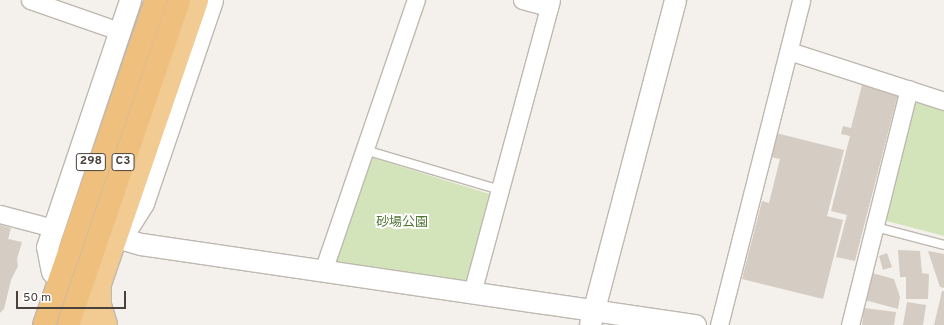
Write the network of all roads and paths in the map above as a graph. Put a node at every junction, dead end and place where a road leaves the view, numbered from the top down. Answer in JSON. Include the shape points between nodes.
{"nodes":[{"id":1,"x":30,"y":0,"type":"edge"},
{"id":2,"x":130,"y":0,"type":"edge"},
{"id":3,"x":148,"y":0,"type":"edge"},
{"id":4,"x":156,"y":0,"type":"edge"},
{"id":5,"x":164,"y":0,"type":"edge"},
{"id":6,"x":179,"y":0,"type":"edge"},
{"id":7,"x":188,"y":0,"type":"edge"},
{"id":8,"x":197,"y":0,"type":"edge"},
{"id":9,"x":212,"y":0,"type":"edge"},
{"id":10,"x":416,"y":0,"type":"edge"},
{"id":11,"x":522,"y":0,"type":"edge"},
{"id":12,"x":675,"y":0,"type":"edge"},
{"id":13,"x":801,"y":0,"type":"edge"},
{"id":14,"x":550,"y":4,"type":"edge"},
{"id":15,"x":119,"y":31,"type":"junction"},
{"id":16,"x":789,"y":51,"type":"junction"},
{"id":17,"x":909,"y":89,"type":"junction"},
{"id":18,"x":944,"y":101,"type":"edge"},
{"id":19,"x":365,"y":150,"type":"junction"},
{"id":20,"x":500,"y":190,"type":"junction"},
{"id":21,"x":0,"y":214,"type":"edge"},
{"id":22,"x":875,"y":227,"type":"junction"},
{"id":23,"x":53,"y":228,"type":"junction"},
{"id":24,"x":118,"y":237,"type":"junction"},
{"id":25,"x":944,"y":244,"type":"edge"},
{"id":26,"x":323,"y":271,"type":"junction"},
{"id":27,"x":52,"y":272,"type":"junction"},
{"id":28,"x":100,"y":282,"type":"junction"},
{"id":29,"x":472,"y":293,"type":"junction"},
{"id":30,"x":592,"y":318,"type":"edge"},
{"id":31,"x":34,"y":325,"type":"edge"},
{"id":32,"x":44,"y":325,"type":"edge"},
{"id":33,"x":52,"y":325,"type":"edge"},
{"id":34,"x":68,"y":325,"type":"edge"},
{"id":35,"x":77,"y":325,"type":"edge"},
{"id":36,"x":86,"y":325,"type":"edge"},
{"id":37,"x":106,"y":325,"type":"edge"},
{"id":38,"x":695,"y":325,"type":"edge"},
{"id":39,"x":719,"y":325,"type":"edge"},
{"id":40,"x":850,"y":325,"type":"edge"}],
"edges":[{"from":1,"to":15,"type":"street"},
{"from":2,"to":15,"type":"street"},
{"from":3,"to":27,"type":"highway","number":"298"},
{"from":4,"to":32,"type":"highway"},
{"from":5,"to":33,"type":"highway","number":"C3"},
{"from":6,"to":34,"type":"highway","number":"C3"},
{"from":7,"to":35,"type":"highway"},
{"from":8,"to":24,"type":"highway"},
{"from":9,"to":24,"type":"street","via":[[143,203]]},
{"from":10,"to":19,"type":"street"},
{"from":11,"to":14,"type":"street"},
{"from":12,"to":30,"type":"street"},
{"from":13,"to":16,"type":"street"},
{"from":14,"to":20,"type":"street"},
{"from":15,"to":23,"type":"street"},
{"from":16,"to":17,"type":"street"},
{"from":16,"to":39,"type":"street"},
{"from":17,"to":18,"type":"street"},
{"from":17,"to":22,"type":"street"},
{"from":19,"to":20,"type":"lane"},
{"from":19,"to":26,"type":"street"},
{"from":20,"to":29,"type":"street"},
{"from":21,"to":23,"type":"street"},
{"from":22,"to":25,"type":"lane"},
{"from":22,"to":40,"type":"street"},
{"from":23,"to":27,"type":"street","via":[[47,247]]},
{"from":24,"to":26,"type":"street","via":[[141,244]]},
{"from":24,"to":28,"type":"highway"},
{"from":26,"to":29,"type":"street"},
{"from":27,"to":31,"type":"highway","number":"298"},
{"from":28,"to":36,"type":"highway"},
{"from":28,"to":37,"type":"highway","via":[[100,305]]},
{"from":29,"to":30,"type":"street"},
{"from":30,"to":38,"type":"street"}]}
